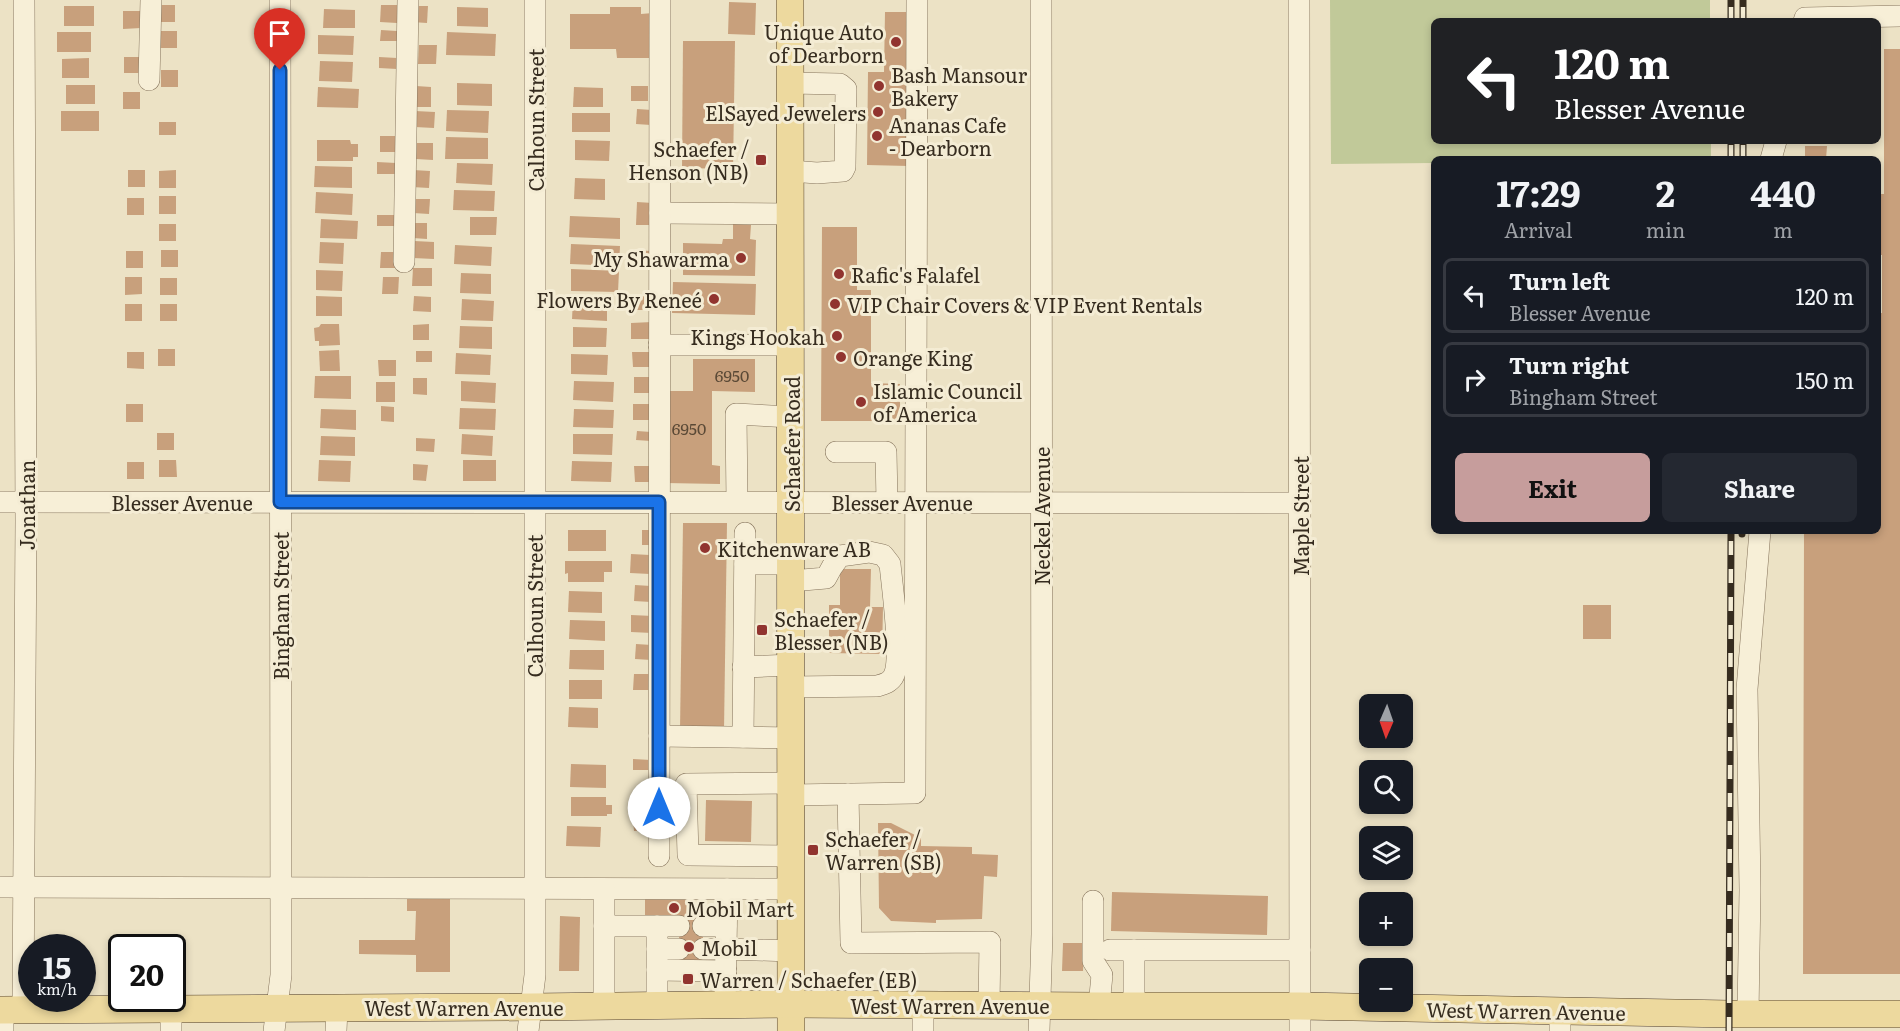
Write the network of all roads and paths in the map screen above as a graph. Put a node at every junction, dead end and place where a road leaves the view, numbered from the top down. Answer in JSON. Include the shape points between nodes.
{"nodes":[{"id":1,"x":24,"y":0,"type":"edge"},
{"id":2,"x":151,"y":0,"type":"edge"},
{"id":3,"x":280,"y":0,"type":"edge"},
{"id":4,"x":408,"y":0,"type":"edge"},
{"id":5,"x":535,"y":0,"type":"edge"},
{"id":6,"x":660,"y":0,"type":"edge"},
{"id":7,"x":790,"y":0,"type":"edge"},
{"id":8,"x":917,"y":0,"type":"edge"},
{"id":9,"x":1041,"y":0,"type":"edge"},
{"id":10,"x":1299,"y":0,"type":"edge"},
{"id":11,"x":1805,"y":13,"type":"edge"},
{"id":12,"x":1900,"y":16,"type":"edge"},
{"id":13,"x":149,"y":80,"type":"dead end"},
{"id":14,"x":790,"y":83,"type":"junction"},
{"id":15,"x":790,"y":171,"type":"junction"},
{"id":16,"x":660,"y":213,"type":"junction"},
{"id":17,"x":790,"y":214,"type":"junction"},
{"id":18,"x":404,"y":262,"type":"dead end"},
{"id":19,"x":659,"y":345,"type":"junction"},
{"id":20,"x":790,"y":345,"type":"junction"},
{"id":21,"x":791,"y":417,"type":"junction"},
{"id":22,"x":836,"y":452,"type":"dead end"},
{"id":23,"x":0,"y":502,"type":"edge"},
{"id":24,"x":26,"y":502,"type":"junction"},
{"id":25,"x":280,"y":502,"type":"junction"},
{"id":26,"x":534,"y":502,"type":"junction"},
{"id":27,"x":659,"y":502,"type":"junction"},
{"id":28,"x":738,"y":502,"type":"junction"},
{"id":29,"x":791,"y":502,"type":"junction"},
{"id":30,"x":887,"y":502,"type":"junction"},
{"id":31,"x":916,"y":502,"type":"junction"},
{"id":32,"x":1041,"y":502,"type":"junction"},
{"id":33,"x":1300,"y":503,"type":"junction"},
{"id":34,"x":746,"y":533,"type":"dead end"},
{"id":35,"x":1760,"y":534,"type":"edge"},
{"id":36,"x":745,"y":564,"type":"junction"},
{"id":37,"x":791,"y":572,"type":"junction"},
{"id":38,"x":743,"y":667,"type":"junction"},
{"id":39,"x":791,"y":676,"type":"junction"},
{"id":40,"x":659,"y":736,"type":"junction"},
{"id":41,"x":743,"y":738,"type":"junction"},
{"id":42,"x":792,"y":738,"type":"junction"},
{"id":43,"x":792,"y":789,"type":"junction"},
{"id":44,"x":848,"y":794,"type":"junction"},
{"id":45,"x":688,"y":855,"type":"junction"},
{"id":46,"x":659,"y":856,"type":"dead end"},
{"id":47,"x":792,"y":856,"type":"junction"},
{"id":48,"x":0,"y":886,"type":"edge"},
{"id":49,"x":24,"y":886,"type":"junction"},
{"id":50,"x":280,"y":887,"type":"junction"},
{"id":51,"x":535,"y":888,"type":"junction"},
{"id":52,"x":604,"y":889,"type":"junction"},
{"id":53,"x":688,"y":889,"type":"junction"},
{"id":54,"x":791,"y":889,"type":"junction"},
{"id":55,"x":727,"y":890,"type":"junction"},
{"id":56,"x":1093,"y":901,"type":"dead end"},
{"id":57,"x":604,"y":926,"type":"junction"},
{"id":58,"x":657,"y":926,"type":"junction"},
{"id":59,"x":679,"y":926,"type":"dead end"},
{"id":60,"x":703,"y":926,"type":"dead end"},
{"id":61,"x":726,"y":926,"type":"junction"},
{"id":62,"x":657,"y":949,"type":"junction"},
{"id":63,"x":679,"y":949,"type":"dead end"},
{"id":64,"x":703,"y":949,"type":"dead end"},
{"id":65,"x":726,"y":949,"type":"junction"},
{"id":66,"x":1110,"y":950,"type":"dead end"},
{"id":67,"x":1134,"y":950,"type":"junction"},
{"id":68,"x":1300,"y":950,"type":"junction"},
{"id":69,"x":791,"y":951,"type":"junction"},
{"id":70,"x":657,"y":970,"type":"junction"},
{"id":71,"x":726,"y":971,"type":"junction"},
{"id":72,"x":791,"y":1004,"type":"junction"},
{"id":73,"x":725,"y":1005,"type":"junction"},
{"id":74,"x":989,"y":1005,"type":"junction"},
{"id":75,"x":604,"y":1006,"type":"junction"},
{"id":76,"x":657,"y":1006,"type":"junction"},
{"id":77,"x":1100,"y":1006,"type":"junction"},
{"id":78,"x":1134,"y":1006,"type":"junction"},
{"id":79,"x":1748,"y":1014,"type":"junction"},
{"id":80,"x":1900,"y":1014,"type":"edge"},
{"id":81,"x":7,"y":1015,"type":"edge"},
{"id":82,"x":923,"y":1018,"type":"edge"},
{"id":83,"x":1039,"y":1018,"type":"edge"},
{"id":84,"x":1300,"y":1018,"type":"edge"},
{"id":85,"x":275,"y":1019,"type":"edge"},
{"id":86,"x":336,"y":1019,"type":"edge"},
{"id":87,"x":530,"y":1019,"type":"edge"},
{"id":88,"x":171,"y":1020,"type":"edge"},
{"id":89,"x":1560,"y":1020,"type":"edge"},
{"id":90,"x":1807,"y":1022,"type":"edge"},
{"id":91,"x":791,"y":1031,"type":"edge"}],
"edges":[{"from":1,"to":24,"type":"street","name":"Jonathan"},
{"from":2,"to":13,"type":"street"},
{"from":3,"to":25,"type":"street","name":"Bingham Street"},
{"from":4,"to":18,"type":"street"},
{"from":5,"to":26,"type":"street","name":"Calhoun Street"},
{"from":6,"to":16,"type":"street"},
{"from":7,"to":14,"type":"main road","name":"Schaefer Road"},
{"from":8,"to":31,"type":"street"},
{"from":9,"to":32,"type":"street","name":"Neckel Avenue"},
{"from":10,"to":33,"type":"street","name":"Maple Street"},
{"from":11,"to":12,"type":"street"},
{"from":14,"to":15,"type":"main road","name":"Schaefer Road"},
{"from":14,"to":15,"type":"street","via":[[840,84],[846,89],[843,171]]},
{"from":15,"to":17,"type":"main road","name":"Schaefer Road"},
{"from":16,"to":17,"type":"street"},
{"from":16,"to":19,"type":"street"},
{"from":17,"to":20,"type":"main road","name":"Schaefer Road"},
{"from":19,"to":20,"type":"street"},
{"from":19,"to":27,"type":"street"},
{"from":20,"to":21,"type":"main road","name":"Schaefer Road"},
{"from":21,"to":28,"type":"street","via":[[736,414]]},
{"from":21,"to":29,"type":"main road","name":"Schaefer Road"},
{"from":22,"to":30,"type":"street","via":[[886,452]]},
{"from":23,"to":24,"type":"street","name":"Blesser Avenue"},
{"from":24,"to":25,"type":"street","name":"Blesser Avenue"},
{"from":24,"to":49,"type":"street","name":"Jonathan"},
{"from":25,"to":26,"type":"street","name":"Blesser Avenue"},
{"from":25,"to":50,"type":"street","name":"Bingham Street"},
{"from":26,"to":27,"type":"street","name":"Blesser Avenue"},
{"from":26,"to":51,"type":"street","name":"Calhoun Street"},
{"from":27,"to":28,"type":"street","name":"Blesser Avenue"},
{"from":27,"to":40,"type":"street"},
{"from":28,"to":29,"type":"street","name":"Blesser Avenue"},
{"from":29,"to":30,"type":"street","name":"Blesser Avenue"},
{"from":29,"to":37,"type":"main road","name":"Schaefer Road"},
{"from":30,"to":31,"type":"street","name":"Blesser Avenue"},
{"from":31,"to":32,"type":"street","name":"Blesser Avenue"},
{"from":31,"to":44,"type":"street","via":[[915,794]]},
{"from":32,"to":33,"type":"street","name":"Blesser Avenue"},
{"from":32,"to":83,"type":"street","name":"Neckel Avenue"},
{"from":33,"to":68,"type":"street","name":"Maple Street"},
{"from":34,"to":36,"type":"street"},
{"from":35,"to":79,"type":"street","via":[[1747,689]]},
{"from":36,"to":37,"type":"street"},
{"from":36,"to":38,"type":"street"},
{"from":37,"to":39,"type":"main road","name":"Schaefer Road"},
{"from":37,"to":39,"type":"street","via":[[826,578],[840,556],[869,552],[883,555],[890,564],[898,648],[894,676],[877,686]]},
{"from":38,"to":39,"type":"street"},
{"from":38,"to":41,"type":"street"},
{"from":39,"to":42,"type":"main road","name":"Schaefer Road"},
{"from":40,"to":41,"type":"street"},
{"from":40,"to":46,"type":"street"},
{"from":41,"to":42,"type":"street"},
{"from":42,"to":43,"type":"main road","name":"Schaefer Road"},
{"from":43,"to":44,"type":"street"},
{"from":43,"to":45,"type":"street","via":[[686,784]]},
{"from":43,"to":47,"type":"main road","name":"Schaefer Road"},
{"from":44,"to":74,"type":"street","via":[[850,943],[990,942]]},
{"from":45,"to":47,"type":"street"},
{"from":45,"to":53,"type":"street"},
{"from":47,"to":54,"type":"main road","name":"Schaefer Road"},
{"from":48,"to":49,"type":"street"},
{"from":49,"to":50,"type":"street"},
{"from":49,"to":81,"type":"street","name":"Jonathan"},
{"from":50,"to":51,"type":"street"},
{"from":50,"to":85,"type":"street","name":"Bingham Street","via":[[281,975]]},
{"from":51,"to":52,"type":"street"},
{"from":51,"to":87,"type":"street","name":"Calhoun Street","via":[[535,975]]},
{"from":52,"to":53,"type":"street"},
{"from":52,"to":57,"type":"street"},
{"from":53,"to":55,"type":"street"},
{"from":54,"to":55,"type":"street"},
{"from":54,"to":69,"type":"main road","name":"Schaefer Road"},
{"from":55,"to":61,"type":"street"},
{"from":56,"to":77,"type":"street","via":[[1093,961],[1102,975]]},
{"from":57,"to":58,"type":"street"},
{"from":57,"to":75,"type":"street"},
{"from":58,"to":59,"type":"street"},
{"from":58,"to":62,"type":"street"},
{"from":60,"to":61,"type":"street"},
{"from":61,"to":65,"type":"street"},
{"from":62,"to":63,"type":"street"},
{"from":62,"to":70,"type":"street"},
{"from":64,"to":65,"type":"street"},
{"from":65,"to":69,"type":"street"},
{"from":65,"to":71,"type":"street"},
{"from":66,"to":67,"type":"street"},
{"from":67,"to":68,"type":"street"},
{"from":67,"to":78,"type":"street"},
{"from":68,"to":84,"type":"street","name":"Maple Street"},
{"from":69,"to":72,"type":"main road","name":"Schaefer Road"},
{"from":70,"to":71,"type":"street"},
{"from":70,"to":76,"type":"street"},
{"from":71,"to":73,"type":"street"},
{"from":72,"to":73,"type":"main road","name":"West Warren Avenue"},
{"from":72,"to":82,"type":"main road","name":"West Warren Avenue"},
{"from":72,"to":91,"type":"main road","name":"Schaefer Road"},
{"from":73,"to":76,"type":"main road","name":"West Warren Avenue"},
{"from":74,"to":82,"type":"main road","name":"West Warren Avenue"},
{"from":74,"to":83,"type":"main road","name":"West Warren Avenue"},
{"from":75,"to":76,"type":"main road","name":"West Warren Avenue"},
{"from":75,"to":87,"type":"main road","name":"West Warren Avenue"},
{"from":77,"to":78,"type":"main road","name":"West Warren Avenue"},
{"from":77,"to":83,"type":"main road","name":"West Warren Avenue"},
{"from":78,"to":84,"type":"main road","name":"West Warren Avenue"},
{"from":79,"to":89,"type":"main road","name":"West Warren Avenue"},
{"from":79,"to":90,"type":"main road","name":"West Warren Avenue"},
{"from":80,"to":90,"type":"main road","name":"West Warren Avenue"},
{"from":81,"to":88,"type":"main road","name":"West Warren Avenue"},
{"from":84,"to":89,"type":"main road","name":"West Warren Avenue"},
{"from":85,"to":86,"type":"main road","name":"West Warren Avenue"},
{"from":85,"to":88,"type":"main road","name":"West Warren Avenue"},
{"from":86,"to":87,"type":"main road","name":"West Warren Avenue"}]}
